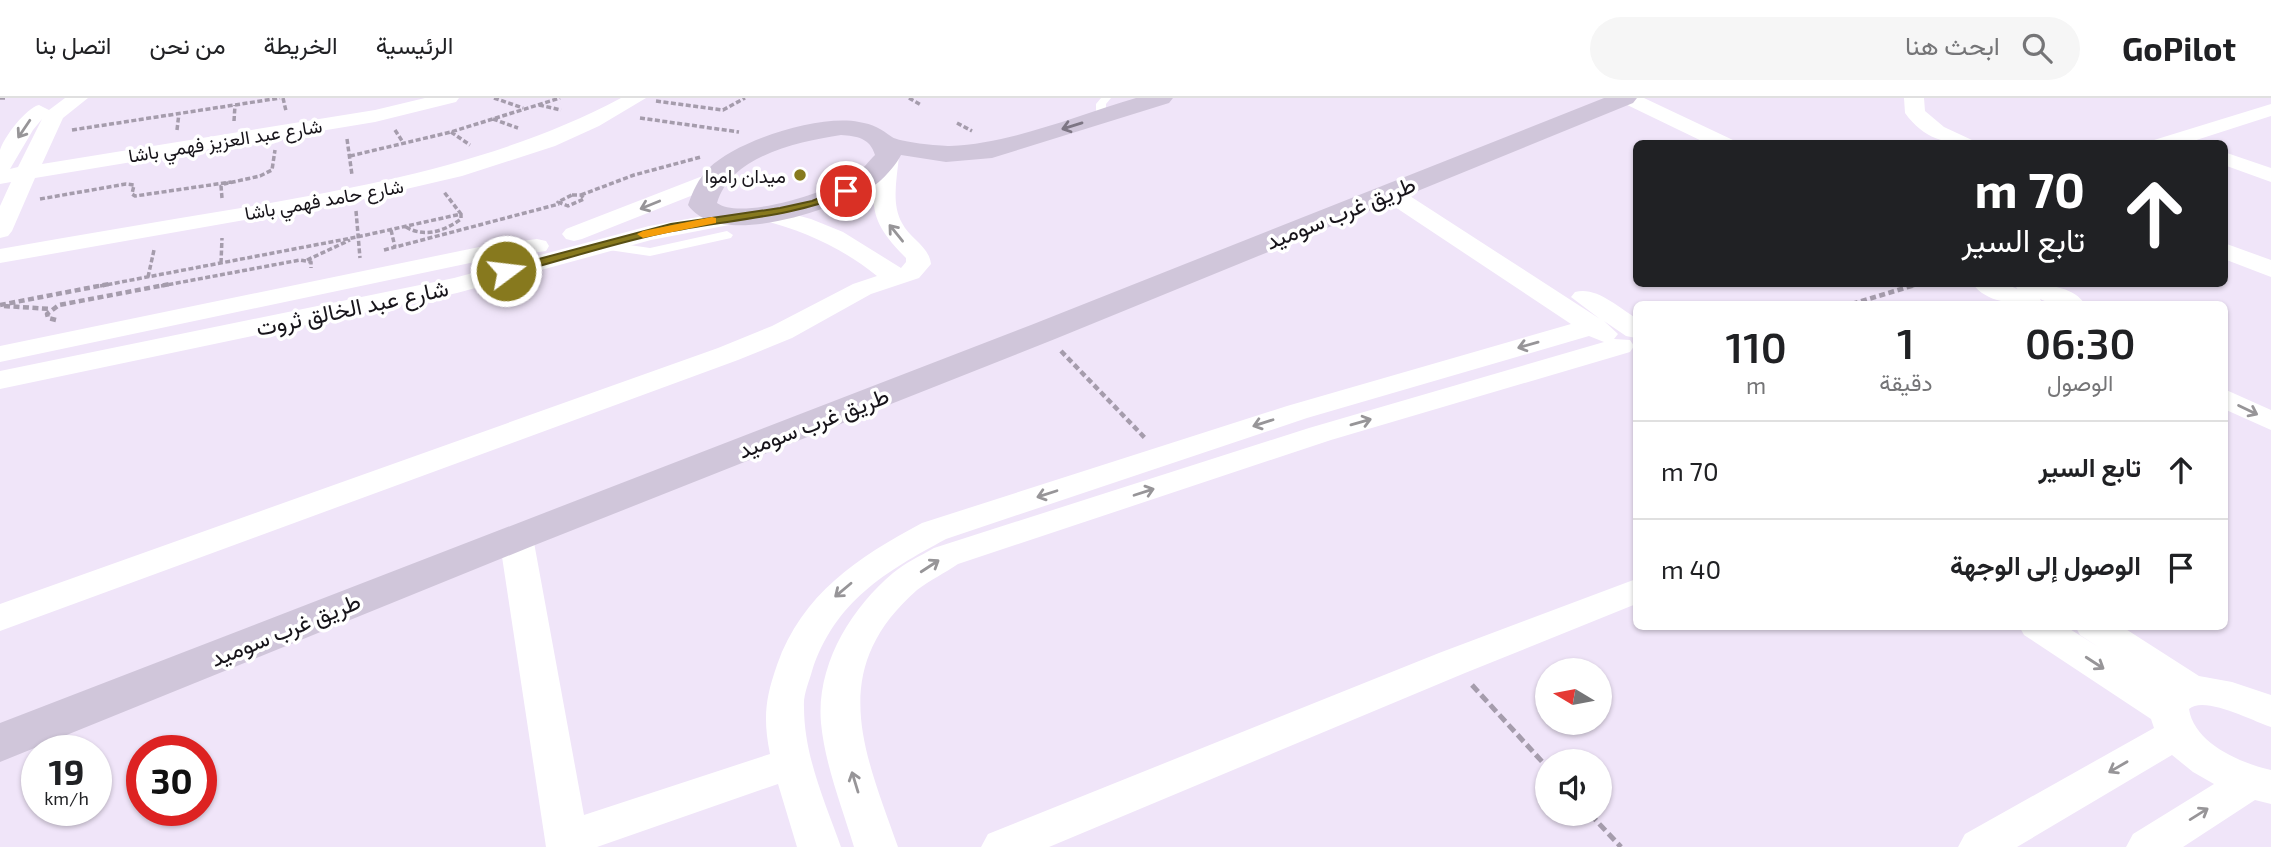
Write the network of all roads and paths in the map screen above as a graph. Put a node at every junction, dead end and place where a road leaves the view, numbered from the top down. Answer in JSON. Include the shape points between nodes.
{"nodes":[{"id":1,"x":0,"y":98,"type":"edge"},
{"id":2,"x":6,"y":98,"type":"edge"},
{"id":3,"x":58,"y":98,"type":"edge"},
{"id":4,"x":78,"y":98,"type":"edge"},
{"id":5,"x":280,"y":98,"type":"edge"},
{"id":6,"x":449,"y":98,"type":"edge"},
{"id":7,"x":494,"y":98,"type":"edge"},
{"id":8,"x":561,"y":98,"type":"edge"},
{"id":9,"x":745,"y":98,"type":"edge"},
{"id":10,"x":909,"y":98,"type":"edge"},
{"id":11,"x":1161,"y":98,"type":"edge"},
{"id":12,"x":1914,"y":98,"type":"edge"},
{"id":13,"x":643,"y":99,"type":"edge"},
{"id":14,"x":1621,"y":100,"type":"edge"},
{"id":15,"x":921,"y":105,"type":"dead end"},
{"id":16,"x":831,"y":106,"type":"dead end"},
{"id":17,"x":1103,"y":107,"type":"edge"},
{"id":18,"x":524,"y":108,"type":"junction"},
{"id":19,"x":2271,"y":110,"type":"edge"},
{"id":20,"x":610,"y":113,"type":"junction"},
{"id":21,"x":345,"y":121,"type":"junction"},
{"id":22,"x":2271,"y":127,"type":"edge"},
{"id":23,"x":277,"y":132,"type":"junction"},
{"id":24,"x":43,"y":134,"type":"junction"},
{"id":25,"x":779,"y":140,"type":"junction"},
{"id":26,"x":1686,"y":140,"type":"edge"},
{"id":27,"x":1716,"y":140,"type":"edge"},
{"id":28,"x":1956,"y":140,"type":"edge"},
{"id":29,"x":2193,"y":140,"type":"edge"},
{"id":30,"x":2228,"y":141,"type":"edge"},
{"id":31,"x":2228,"y":149,"type":"edge"},
{"id":32,"x":887,"y":151,"type":"junction"},
{"id":33,"x":350,"y":156,"type":"junction"},
{"id":34,"x":2228,"y":159,"type":"edge"},
{"id":35,"x":2271,"y":165,"type":"edge"},
{"id":36,"x":709,"y":167,"type":"junction"},
{"id":37,"x":0,"y":168,"type":"edge"},
{"id":38,"x":24,"y":173,"type":"junction"},
{"id":39,"x":2271,"y":175,"type":"edge"},
{"id":40,"x":0,"y":177,"type":"edge"},
{"id":41,"x":433,"y":178,"type":"junction"},
{"id":42,"x":230,"y":181,"type":"junction"},
{"id":43,"x":1397,"y":189,"type":"junction"},
{"id":44,"x":355,"y":195,"type":"junction"},
{"id":45,"x":581,"y":195,"type":"junction"},
{"id":46,"x":12,"y":203,"type":"junction"},
{"id":47,"x":559,"y":204,"type":"junction"},
{"id":48,"x":461,"y":214,"type":"junction"},
{"id":49,"x":223,"y":218,"type":"junction"},
{"id":50,"x":745,"y":222,"type":"junction"},
{"id":51,"x":405,"y":227,"type":"junction"},
{"id":52,"x":391,"y":230,"type":"junction"},
{"id":53,"x":0,"y":231,"type":"edge"},
{"id":54,"x":357,"y":237,"type":"junction"},
{"id":55,"x":395,"y":247,"type":"junction"},
{"id":56,"x":384,"y":250,"type":"dead end"},
{"id":57,"x":548,"y":252,"type":"junction"},
{"id":58,"x":2228,"y":252,"type":"edge"},
{"id":59,"x":372,"y":254,"type":"dead end"},
{"id":60,"x":0,"y":256,"type":"edge"},
{"id":61,"x":306,"y":260,"type":"junction"},
{"id":62,"x":362,"y":268,"type":"junction"},
{"id":63,"x":2271,"y":269,"type":"edge"},
{"id":64,"x":303,"y":273,"type":"dead end"},
{"id":65,"x":895,"y":278,"type":"junction"},
{"id":66,"x":1909,"y":287,"type":"edge"},
{"id":67,"x":1993,"y":287,"type":"edge"},
{"id":68,"x":2034,"y":287,"type":"edge"},
{"id":69,"x":1862,"y":301,"type":"edge"},
{"id":70,"x":2023,"y":301,"type":"edge"},
{"id":71,"x":2065,"y":301,"type":"edge"},
{"id":72,"x":0,"y":305,"type":"edge"},
{"id":73,"x":52,"y":309,"type":"junction"},
{"id":74,"x":57,"y":320,"type":"dead end"},
{"id":75,"x":1044,"y":332,"type":"junction"},
{"id":76,"x":1620,"y":337,"type":"edge"},
{"id":77,"x":0,"y":354,"type":"edge"},
{"id":78,"x":120,"y":360,"type":"junction"},
{"id":79,"x":0,"y":365,"type":"edge"},
{"id":80,"x":2228,"y":378,"type":"edge"},
{"id":81,"x":0,"y":380,"type":"edge"},
{"id":82,"x":0,"y":392,"type":"edge"},
{"id":83,"x":2271,"y":398,"type":"edge"},
{"id":84,"x":2228,"y":400,"type":"edge"},
{"id":85,"x":2271,"y":421,"type":"edge"},
{"id":86,"x":1308,"y":423,"type":"junction"},
{"id":87,"x":1163,"y":456,"type":"junction"},
{"id":88,"x":516,"y":537,"type":"junction"},
{"id":89,"x":1633,"y":592,"type":"edge"},
{"id":90,"x":0,"y":618,"type":"edge"},
{"id":91,"x":2044,"y":630,"type":"edge"},
{"id":92,"x":2097,"y":630,"type":"edge"},
{"id":93,"x":1452,"y":663,"type":"junction"},
{"id":94,"x":2264,"y":701,"type":"edge"},
{"id":95,"x":2180,"y":712,"type":"junction"},
{"id":96,"x":0,"y":743,"type":"edge"},
{"id":97,"x":1535,"y":754,"type":"edge"},
{"id":98,"x":792,"y":763,"type":"junction"},
{"id":99,"x":2261,"y":784,"type":"edge"},
{"id":100,"x":1601,"y":826,"type":"edge"},
{"id":101,"x":568,"y":843,"type":"edge"},
{"id":102,"x":819,"y":847,"type":"edge"},
{"id":103,"x":876,"y":847,"type":"edge"},
{"id":104,"x":1003,"y":847,"type":"edge"},
{"id":105,"x":1621,"y":847,"type":"edge"},
{"id":106,"x":1980,"y":847,"type":"edge"},
{"id":107,"x":2147,"y":847,"type":"edge"}],
"edges":[{"from":1,"to":2,"type":"path"},
{"from":3,"to":37,"type":"street","one_way":true,"via":[[33,116]]},
{"from":4,"to":24,"type":"street","via":[[56,114]]},
{"from":5,"to":24,"type":"path"},
{"from":6,"to":21,"type":"street","name":"شارع عبد العزيز فهمي باشا"},
{"from":7,"to":18,"type":"path"},
{"from":8,"to":18,"type":"path"},
{"from":9,"to":13,"type":"path","via":[[723,110]]},
{"from":10,"to":15,"type":"path"},
{"from":11,"to":17,"type":"street"},
{"from":12,"to":28,"type":"street","via":[[1915,113]]},
{"from":13,"to":20,"type":"street","name":"شارع حامد فهمي باشا"},
{"from":14,"to":26,"type":"street"},
{"from":14,"to":27,"type":"street"},
{"from":14,"to":43,"type":"street","name":"طريق غرب سوميد"},
{"from":16,"to":25,"type":"street"},
{"from":17,"to":32,"type":"street","one_way":true,"via":[[1015,144],[969,153]]},
{"from":18,"to":33,"type":"path","via":[[451,132]]},
{"from":19,"to":29,"type":"street"},
{"from":20,"to":25,"type":"path"},
{"from":20,"to":41,"type":"street","name":"شارع حامد فهمي باشا","via":[[520,152]]},
{"from":21,"to":23,"type":"street","name":"شارع عبد العزيز فهمي باشا"},
{"from":21,"to":33,"type":"path"},
{"from":22,"to":30,"type":"street"},
{"from":23,"to":38,"type":"street","name":"شارع عبد العزيز فهمي باشا"},
{"from":23,"to":42,"type":"path","via":[[272,170]]},
{"from":24,"to":38,"type":"street"},
{"from":25,"to":32,"type":"street","via":[[864,118]]},
{"from":25,"to":36,"type":"street"},
{"from":31,"to":35,"type":"street"},
{"from":32,"to":50,"type":"street","via":[[865,180],[846,191]]},
{"from":65,"to":32,"type":"street","one_way":true,"via":[[915,269],[920,260],[897,236],[884,210]]},
{"from":33,"to":44,"type":"path"},
{"from":34,"to":39,"type":"street"},
{"from":36,"to":45,"type":"path","via":[[634,175]]},
{"from":36,"to":50,"type":"street","via":[[702,205],[715,215]]},
{"from":36,"to":57,"type":"street","name":"شارع عبد الخالق ثروت","one_way":true},
{"from":38,"to":40,"type":"street","name":"شارع عبد العزيز فهمي باشا"},
{"from":38,"to":46,"type":"street"},
{"from":41,"to":44,"type":"street","name":"شارع حامد فهمي باشا"},
{"from":41,"to":48,"type":"path"},
{"from":42,"to":46,"type":"path","via":[[142,195],[132,194],[134,185],[126,184]]},
{"from":42,"to":49,"type":"path","via":[[221,186]]},
{"from":43,"to":75,"type":"street","name":"طريق غرب سوميد"},
{"from":43,"to":76,"type":"street"},
{"from":43,"to":76,"type":"street"},
{"from":44,"to":49,"type":"street","name":"شارع حامد فهمي باشا"},
{"from":44,"to":54,"type":"path"},
{"from":45,"to":47,"type":"path","via":[[566,196]]},
{"from":45,"to":47,"type":"path","via":[[584,199],[578,204]]},
{"from":46,"to":53,"type":"street"},
{"from":47,"to":55,"type":"path"},
{"from":48,"to":51,"type":"path"},
{"from":48,"to":51,"type":"path","via":[[455,224],[433,232]]},
{"from":49,"to":60,"type":"street","name":"شارع حامد فهمي باشا"},
{"from":50,"to":57,"type":"street","name":"شارع عبد الخالق ثروت","via":[[693,223],[602,245]]},
{"from":50,"to":65,"type":"street","via":[[809,225],[863,251]]},
{"from":51,"to":52,"type":"path"},
{"from":52,"to":54,"type":"path"},
{"from":52,"to":55,"type":"path"},
{"from":54,"to":61,"type":"path"},
{"from":54,"to":62,"type":"path"},
{"from":54,"to":72,"type":"path"},
{"from":55,"to":56,"type":"path"},
{"from":57,"to":62,"type":"street","via":[[489,253]]},
{"from":57,"to":78,"type":"street","via":[[488,286]]},
{"from":57,"to":79,"type":"street","name":"شارع عبد الخالق ثروت"},
{"from":58,"to":63,"type":"street"},
{"from":59,"to":62,"type":"path"},
{"from":61,"to":64,"type":"path","via":[[313,264]]},
{"from":61,"to":73,"type":"path","via":[[59,304]]},
{"from":62,"to":77,"type":"street"},
{"from":65,"to":90,"type":"street","via":[[862,289],[782,332],[728,354]]},
{"from":66,"to":69,"type":"path"},
{"from":67,"to":70,"type":"street"},
{"from":68,"to":71,"type":"street"},
{"from":72,"to":73,"type":"path"},
{"from":73,"to":74,"type":"path","via":[[48,318]]},
{"from":75,"to":87,"type":"path"},
{"from":75,"to":88,"type":"street","name":"طريق غرب سوميد"},
{"from":76,"to":86,"type":"street"},
{"from":78,"to":81,"type":"street"},
{"from":78,"to":82,"type":"street"},
{"from":80,"to":83,"type":"street"},
{"from":84,"to":85,"type":"street","one_way":true},
{"from":86,"to":87,"type":"street","one_way":true},
{"from":103,"to":86,"type":"street","one_way":true,"via":[[843,743],[839,698],[849,655],[872,615],[905,582],[946,556]]},
{"from":87,"to":98,"type":"street","one_way":true,"via":[[934,531],[878,561],[831,600],[799,649],[784,705]]},
{"from":88,"to":96,"type":"street","name":"طريق غرب سوميد"},
{"from":88,"to":101,"type":"street"},
{"from":89,"to":93,"type":"street"},
{"from":91,"to":95,"type":"street","one_way":true},
{"from":92,"to":95,"type":"street"},
{"from":93,"to":97,"type":"path"},
{"from":93,"to":104,"type":"street"},
{"from":94,"to":95,"type":"street","via":[[2219,692]]},
{"from":95,"to":99,"type":"street","via":[[2207,761]]},
{"from":95,"to":106,"type":"street","one_way":true},
{"from":98,"to":101,"type":"street"},
{"from":98,"to":102,"type":"street"},
{"from":107,"to":99,"type":"street","one_way":true},
{"from":100,"to":105,"type":"path"}]}
